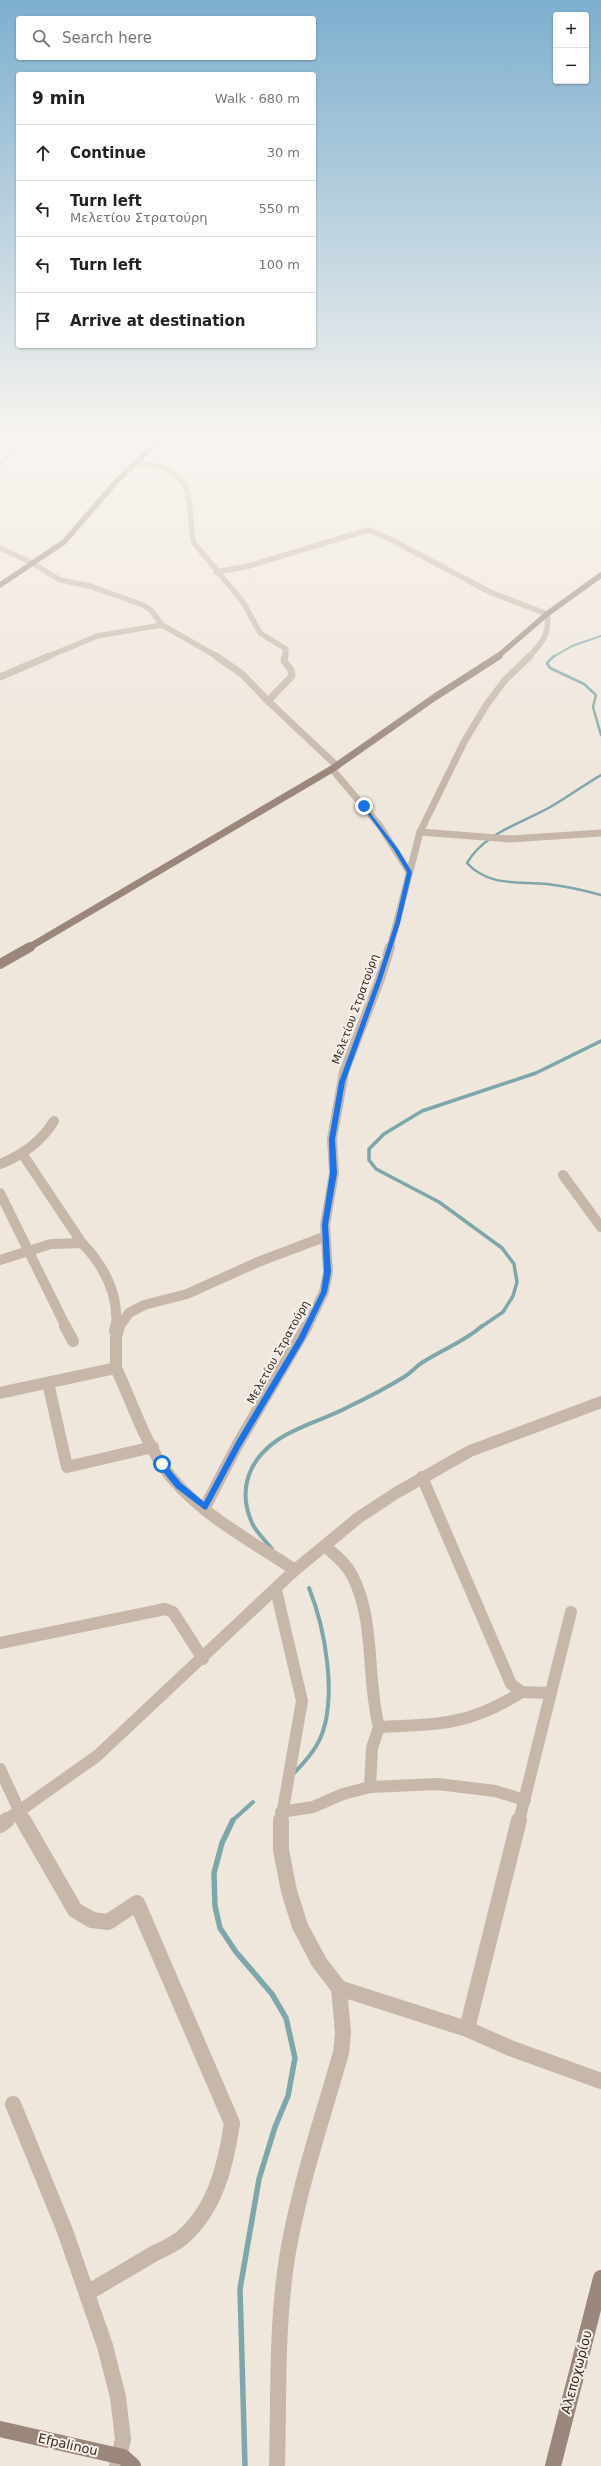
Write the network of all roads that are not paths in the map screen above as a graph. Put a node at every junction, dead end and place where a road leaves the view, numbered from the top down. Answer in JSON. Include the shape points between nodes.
{"nodes":[{"id":1,"x":2,"y":549,"type":"edge"},
{"id":2,"x":53,"y":549,"type":"edge"},
{"id":3,"x":199,"y":549,"type":"edge"},
{"id":4,"x":305,"y":549,"type":"edge"},
{"id":5,"x":409,"y":549,"type":"edge"},
{"id":6,"x":32,"y":563,"type":"junction"},
{"id":7,"x":216,"y":572,"type":"junction"},
{"id":8,"x":601,"y":575,"type":"edge"},
{"id":9,"x":0,"y":585,"type":"edge"},
{"id":10,"x":547,"y":614,"type":"junction"},
{"id":11,"x":162,"y":625,"type":"junction"},
{"id":12,"x":0,"y":677,"type":"edge"},
{"id":13,"x":268,"y":701,"type":"junction"},
{"id":14,"x":334,"y":767,"type":"junction"},
{"id":15,"x":420,"y":832,"type":"junction"},
{"id":16,"x":601,"y":833,"type":"edge"},
{"id":17,"x":409,"y":872,"type":"junction"},
{"id":18,"x":0,"y":964,"type":"edge"},
{"id":19,"x":54,"y":1121,"type":"dead end"},
{"id":20,"x":23,"y":1155,"type":"junction"},
{"id":21,"x":0,"y":1164,"type":"edge"},
{"id":22,"x":563,"y":1176,"type":"dead end"},
{"id":23,"x":0,"y":1193,"type":"edge"},
{"id":24,"x":601,"y":1227,"type":"edge"},
{"id":25,"x":324,"y":1237,"type":"junction"},
{"id":26,"x":82,"y":1243,"type":"junction"},
{"id":27,"x":29,"y":1250,"type":"junction"},
{"id":28,"x":0,"y":1260,"type":"edge"},
{"id":29,"x":115,"y":1336,"type":"junction"},
{"id":30,"x":73,"y":1341,"type":"dead end"},
{"id":31,"x":116,"y":1368,"type":"junction"},
{"id":32,"x":48,"y":1383,"type":"junction"},
{"id":33,"x":0,"y":1393,"type":"edge"},
{"id":34,"x":601,"y":1402,"type":"edge"},
{"id":35,"x":153,"y":1447,"type":"junction"},
{"id":36,"x":422,"y":1477,"type":"junction"},
{"id":37,"x":205,"y":1507,"type":"junction"},
{"id":38,"x":325,"y":1546,"type":"junction"},
{"id":39,"x":295,"y":1570,"type":"junction"},
{"id":40,"x":276,"y":1590,"type":"junction"},
{"id":41,"x":571,"y":1612,"type":"dead end"},
{"id":42,"x":0,"y":1643,"type":"edge"},
{"id":43,"x":203,"y":1659,"type":"junction"},
{"id":44,"x":522,"y":1692,"type":"junction"},
{"id":45,"x":549,"y":1694,"type":"junction"},
{"id":46,"x":379,"y":1727,"type":"junction"},
{"id":47,"x":0,"y":1770,"type":"edge"},
{"id":48,"x":370,"y":1787,"type":"junction"},
{"id":49,"x":525,"y":1800,"type":"junction"},
{"id":50,"x":18,"y":1812,"type":"junction"},
{"id":51,"x":281,"y":1812,"type":"junction"},
{"id":52,"x":0,"y":1826,"type":"edge"},
{"id":53,"x":339,"y":1988,"type":"junction"},
{"id":54,"x":467,"y":2030,"type":"junction"},
{"id":55,"x":601,"y":2081,"type":"edge"},
{"id":56,"x":13,"y":2104,"type":"dead end"},
{"id":57,"x":601,"y":2278,"type":"edge"},
{"id":58,"x":89,"y":2292,"type":"junction"},
{"id":59,"x":0,"y":2428,"type":"edge"},
{"id":60,"x":558,"y":2442,"type":"junction"},
{"id":61,"x":124,"y":2463,"type":"edge"},
{"id":62,"x":277,"y":2466,"type":"edge"},
{"id":63,"x":546,"y":2466,"type":"edge"},
{"id":64,"x":553,"y":2466,"type":"edge"}],
"edges":[{"from":1,"to":6,"type":"street"},
{"from":2,"to":6,"type":"street"},
{"from":3,"to":7,"type":"street"},
{"from":4,"to":7,"type":"street","via":[[249,566]]},
{"from":5,"to":10,"type":"street","via":[[502,598]]},
{"from":6,"to":9,"type":"street"},
{"from":6,"to":11,"type":"street","via":[[60,580],[90,586],[142,605],[151,610]]},
{"from":7,"to":13,"type":"street","via":[[243,602],[260,633],[286,649],[284,661],[292,676]]},
{"from":8,"to":10,"type":"street"},
{"from":10,"to":14,"type":"street","via":[[499,656]]},
{"from":10,"to":15,"type":"street","name":"Μελετίου Στρατούρη","via":[[549,626],[541,643],[505,680],[487,704],[464,742]]},
{"from":11,"to":12,"type":"street","via":[[97,636]]},
{"from":11,"to":13,"type":"street","via":[[233,666]]},
{"from":13,"to":14,"type":"street"},
{"from":14,"to":17,"type":"street","via":[[380,826]]},
{"from":14,"to":18,"type":"street"},
{"from":15,"to":16,"type":"street","via":[[501,840]]},
{"from":15,"to":17,"type":"street","name":"Μελετίου Στρατούρη"},
{"from":17,"to":25,"type":"street","name":"Μελετίου Στρατούρη","via":[[380,979],[344,1072],[332,1139],[334,1173]]},
{"from":19,"to":20,"type":"street","via":[[39,1142]]},
{"from":20,"to":21,"type":"street"},
{"from":20,"to":26,"type":"street"},
{"from":22,"to":24,"type":"street"},
{"from":23,"to":27,"type":"street"},
{"from":25,"to":29,"type":"street","via":[[281,1252],[188,1294],[144,1304],[124,1318]]},
{"from":25,"to":37,"type":"street","name":"Μελετίου Στρατούρη","via":[[328,1272],[324,1292],[301,1338],[238,1444]]},
{"from":26,"to":27,"type":"street","via":[[51,1244]]},
{"from":26,"to":29,"type":"street","via":[[91,1251],[112,1289],[116,1302]]},
{"from":27,"to":28,"type":"street"},
{"from":27,"to":30,"type":"street"},
{"from":29,"to":31,"type":"street","via":[[113,1346],[117,1357]]},
{"from":31,"to":32,"type":"street"},
{"from":31,"to":35,"type":"street"},
{"from":32,"to":33,"type":"street"},
{"from":32,"to":35,"type":"street","via":[[67,1467]]},
{"from":34,"to":36,"type":"street","via":[[476,1448]]},
{"from":35,"to":37,"type":"street","via":[[179,1486]]},
{"from":36,"to":38,"type":"street","via":[[358,1518]]},
{"from":36,"to":44,"type":"street","via":[[502,1669],[511,1684]]},
{"from":37,"to":39,"type":"street"},
{"from":38,"to":39,"type":"street"},
{"from":38,"to":46,"type":"street","via":[[352,1575],[364,1608],[368,1622],[374,1710]]},
{"from":39,"to":40,"type":"street"},
{"from":40,"to":43,"type":"street"},
{"from":40,"to":51,"type":"street","via":[[302,1701]]},
{"from":41,"to":45,"type":"street"},
{"from":42,"to":43,"type":"street","via":[[165,1609],[173,1612]]},
{"from":43,"to":50,"type":"street","via":[[97,1756]]},
{"from":44,"to":45,"type":"street"},
{"from":44,"to":46,"type":"street","via":[[490,1710],[453,1723]]},
{"from":45,"to":49,"type":"street"},
{"from":46,"to":48,"type":"street","via":[[372,1745]]},
{"from":47,"to":50,"type":"street"},
{"from":48,"to":49,"type":"street","via":[[438,1784],[496,1791]]},
{"from":48,"to":51,"type":"street","via":[[343,1794],[313,1807]]},
{"from":49,"to":54,"type":"street"},
{"from":50,"to":52,"type":"street"},
{"from":50,"to":58,"type":"street","via":[[75,1910],[92,1920],[108,1922],[138,1903],[232,2122],[222,2175],[199,2219],[183,2236]]},
{"from":51,"to":53,"type":"street","via":[[281,1850],[289,1891],[300,1926],[319,1962]]},
{"from":53,"to":54,"type":"street"},
{"from":53,"to":62,"type":"street","via":[[343,2033],[341,2053],[297,2208],[282,2298]]},
{"from":54,"to":55,"type":"street"},
{"from":56,"to":58,"type":"street"},
{"from":57,"to":60,"type":"street","name":"Αλεποχωρίου"},
{"from":58,"to":61,"type":"street","via":[[119,2405]]},
{"from":59,"to":61,"type":"street","name":"Efpalinou"},
{"from":60,"to":63,"type":"street","name":"Αλεποχωρίου"},
{"from":60,"to":64,"type":"street","name":"Αλεποχωρίου"}]}
